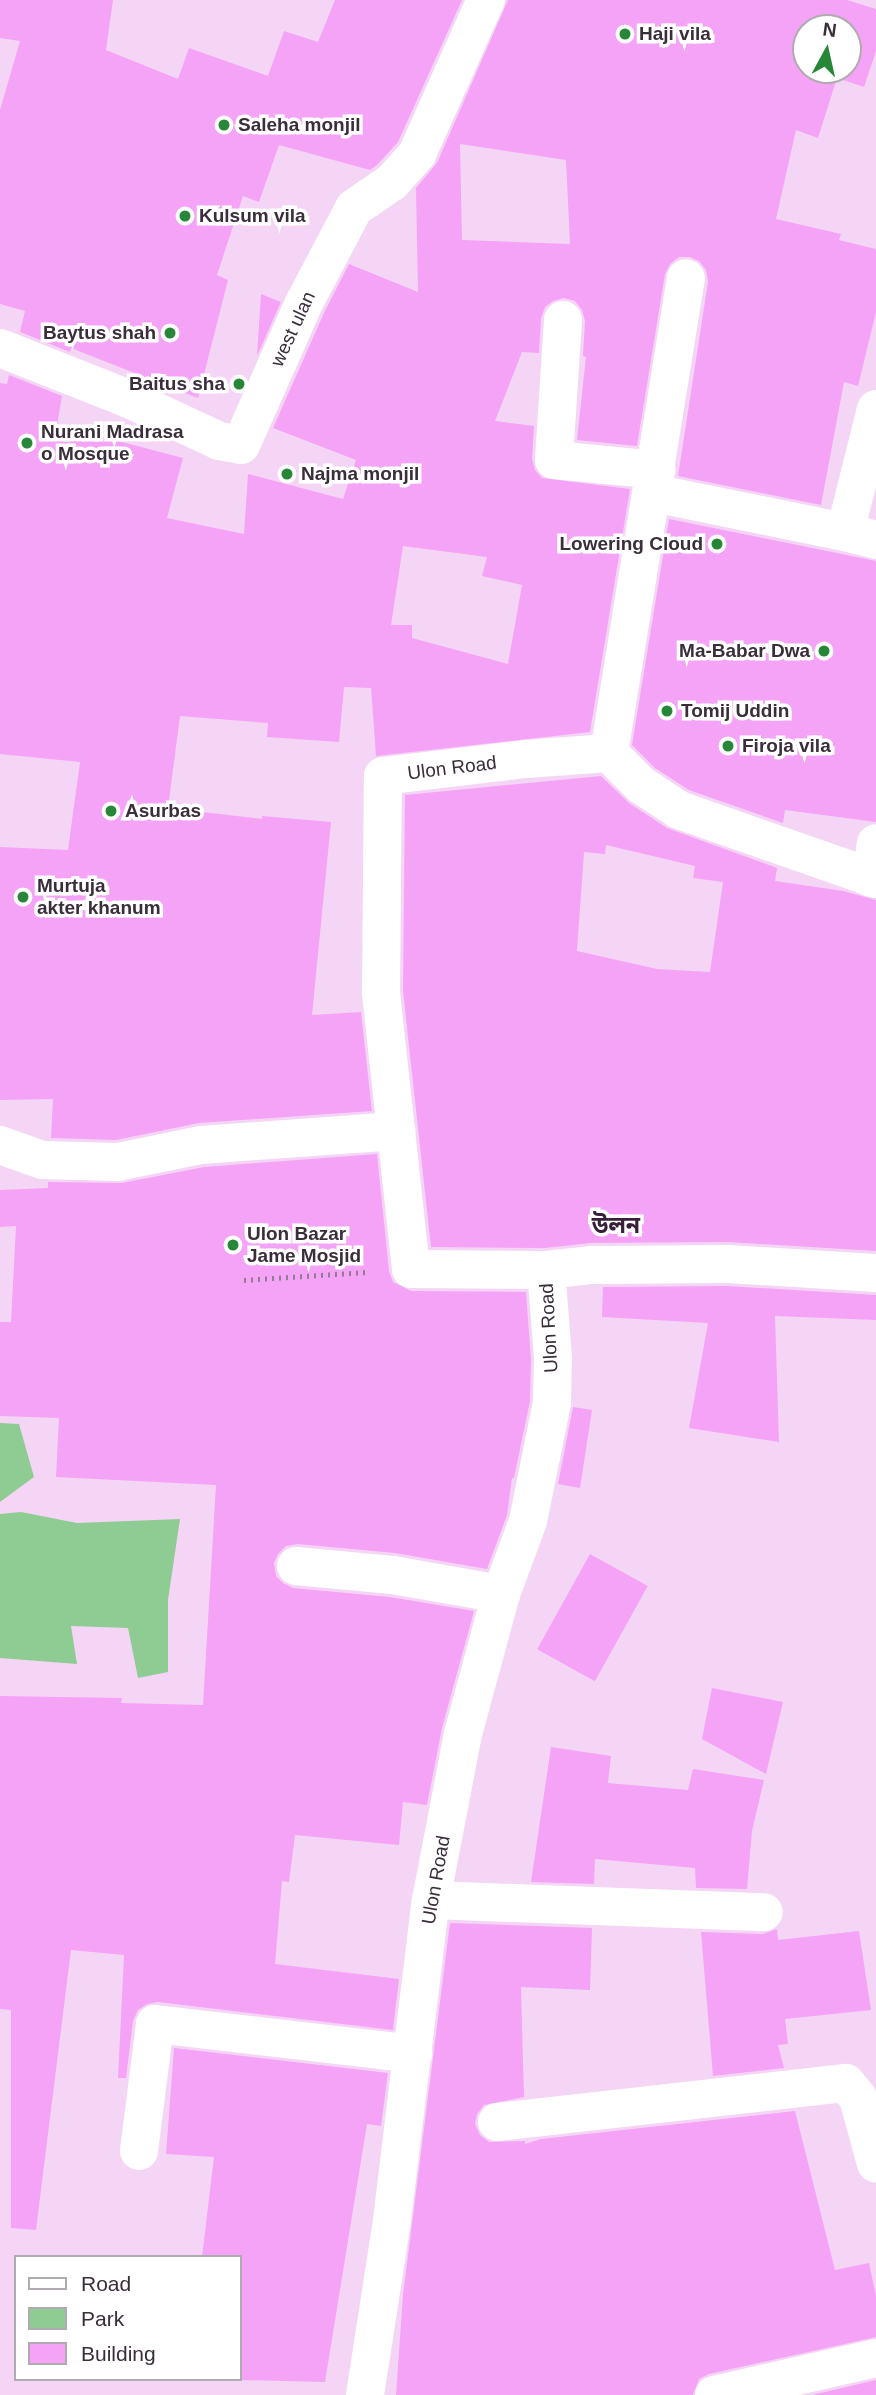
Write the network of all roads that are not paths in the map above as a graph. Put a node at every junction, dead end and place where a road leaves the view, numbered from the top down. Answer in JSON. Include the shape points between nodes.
{"nodes":[{"id":1,"x":486,"y":0,"type":"edge"},
{"id":2,"x":686,"y":278,"type":"dead end"},
{"id":3,"x":563,"y":320,"type":"dead end"},
{"id":4,"x":0,"y":348,"type":"edge"},
{"id":5,"x":876,"y":410,"type":"edge"},
{"id":6,"x":655,"y":482,"type":"junction"},
{"id":7,"x":860,"y":536,"type":"edge"},
{"id":8,"x":609,"y":753,"type":"junction"},
{"id":9,"x":874,"y":867,"type":"edge"},
{"id":10,"x":396,"y":1131,"type":"junction"},
{"id":11,"x":0,"y":1145,"type":"edge"},
{"id":12,"x":546,"y":1270,"type":"junction"},
{"id":13,"x":876,"y":1273,"type":"edge"},
{"id":14,"x":296,"y":1566,"type":"dead end"},
{"id":15,"x":501,"y":1594,"type":"junction"},
{"id":16,"x":431,"y":1900,"type":"junction"},
{"id":17,"x":764,"y":1912,"type":"dead end"},
{"id":18,"x":413,"y":2054,"type":"junction"},
{"id":19,"x":497,"y":2122,"type":"dead end"},
{"id":20,"x":139,"y":2151,"type":"dead end"},
{"id":21,"x":876,"y":2164,"type":"edge"},
{"id":22,"x":876,"y":2358,"type":"edge"},
{"id":23,"x":365,"y":2395,"type":"edge"},
{"id":24,"x":714,"y":2395,"type":"edge"}],
"edges":[{"from":1,"to":4,"type":"street","name":"west ulan","via":[[417,154],[392,182],[354,208],[304,303],[241,445],[219,441]]},
{"from":2,"to":6,"type":"street"},
{"from":3,"to":6,"type":"street","via":[[554,460]]},
{"from":5,"to":7,"type":"street"},
{"from":6,"to":7,"type":"street"},
{"from":6,"to":8,"type":"street"},
{"from":8,"to":9,"type":"street","via":[[641,785],[679,810]]},
{"from":8,"to":10,"type":"street","name":"Ulon Road","via":[[383,776],[381,992]]},
{"from":10,"to":11,"type":"street","via":[[201,1145],[118,1163],[42,1160]]},
{"from":10,"to":12,"type":"street","name":"Ulon Road","via":[[411,1269]]},
{"from":12,"to":13,"type":"street","via":[[591,1265],[728,1264]]},
{"from":12,"to":15,"type":"street","name":"Ulon Road","via":[[552,1403],[528,1521]]},
{"from":14,"to":15,"type":"street","via":[[393,1575]]},
{"from":15,"to":16,"type":"street","name":"Ulon Road","via":[[463,1734]]},
{"from":16,"to":17,"type":"street"},
{"from":16,"to":18,"type":"street","name":"Ulon Road"},
{"from":18,"to":20,"type":"street","via":[[155,2024]]},
{"from":18,"to":23,"type":"street","name":"Ulon Road"},
{"from":19,"to":21,"type":"street","via":[[846,2083],[858,2098]]},
{"from":22,"to":24,"type":"street"}]}
